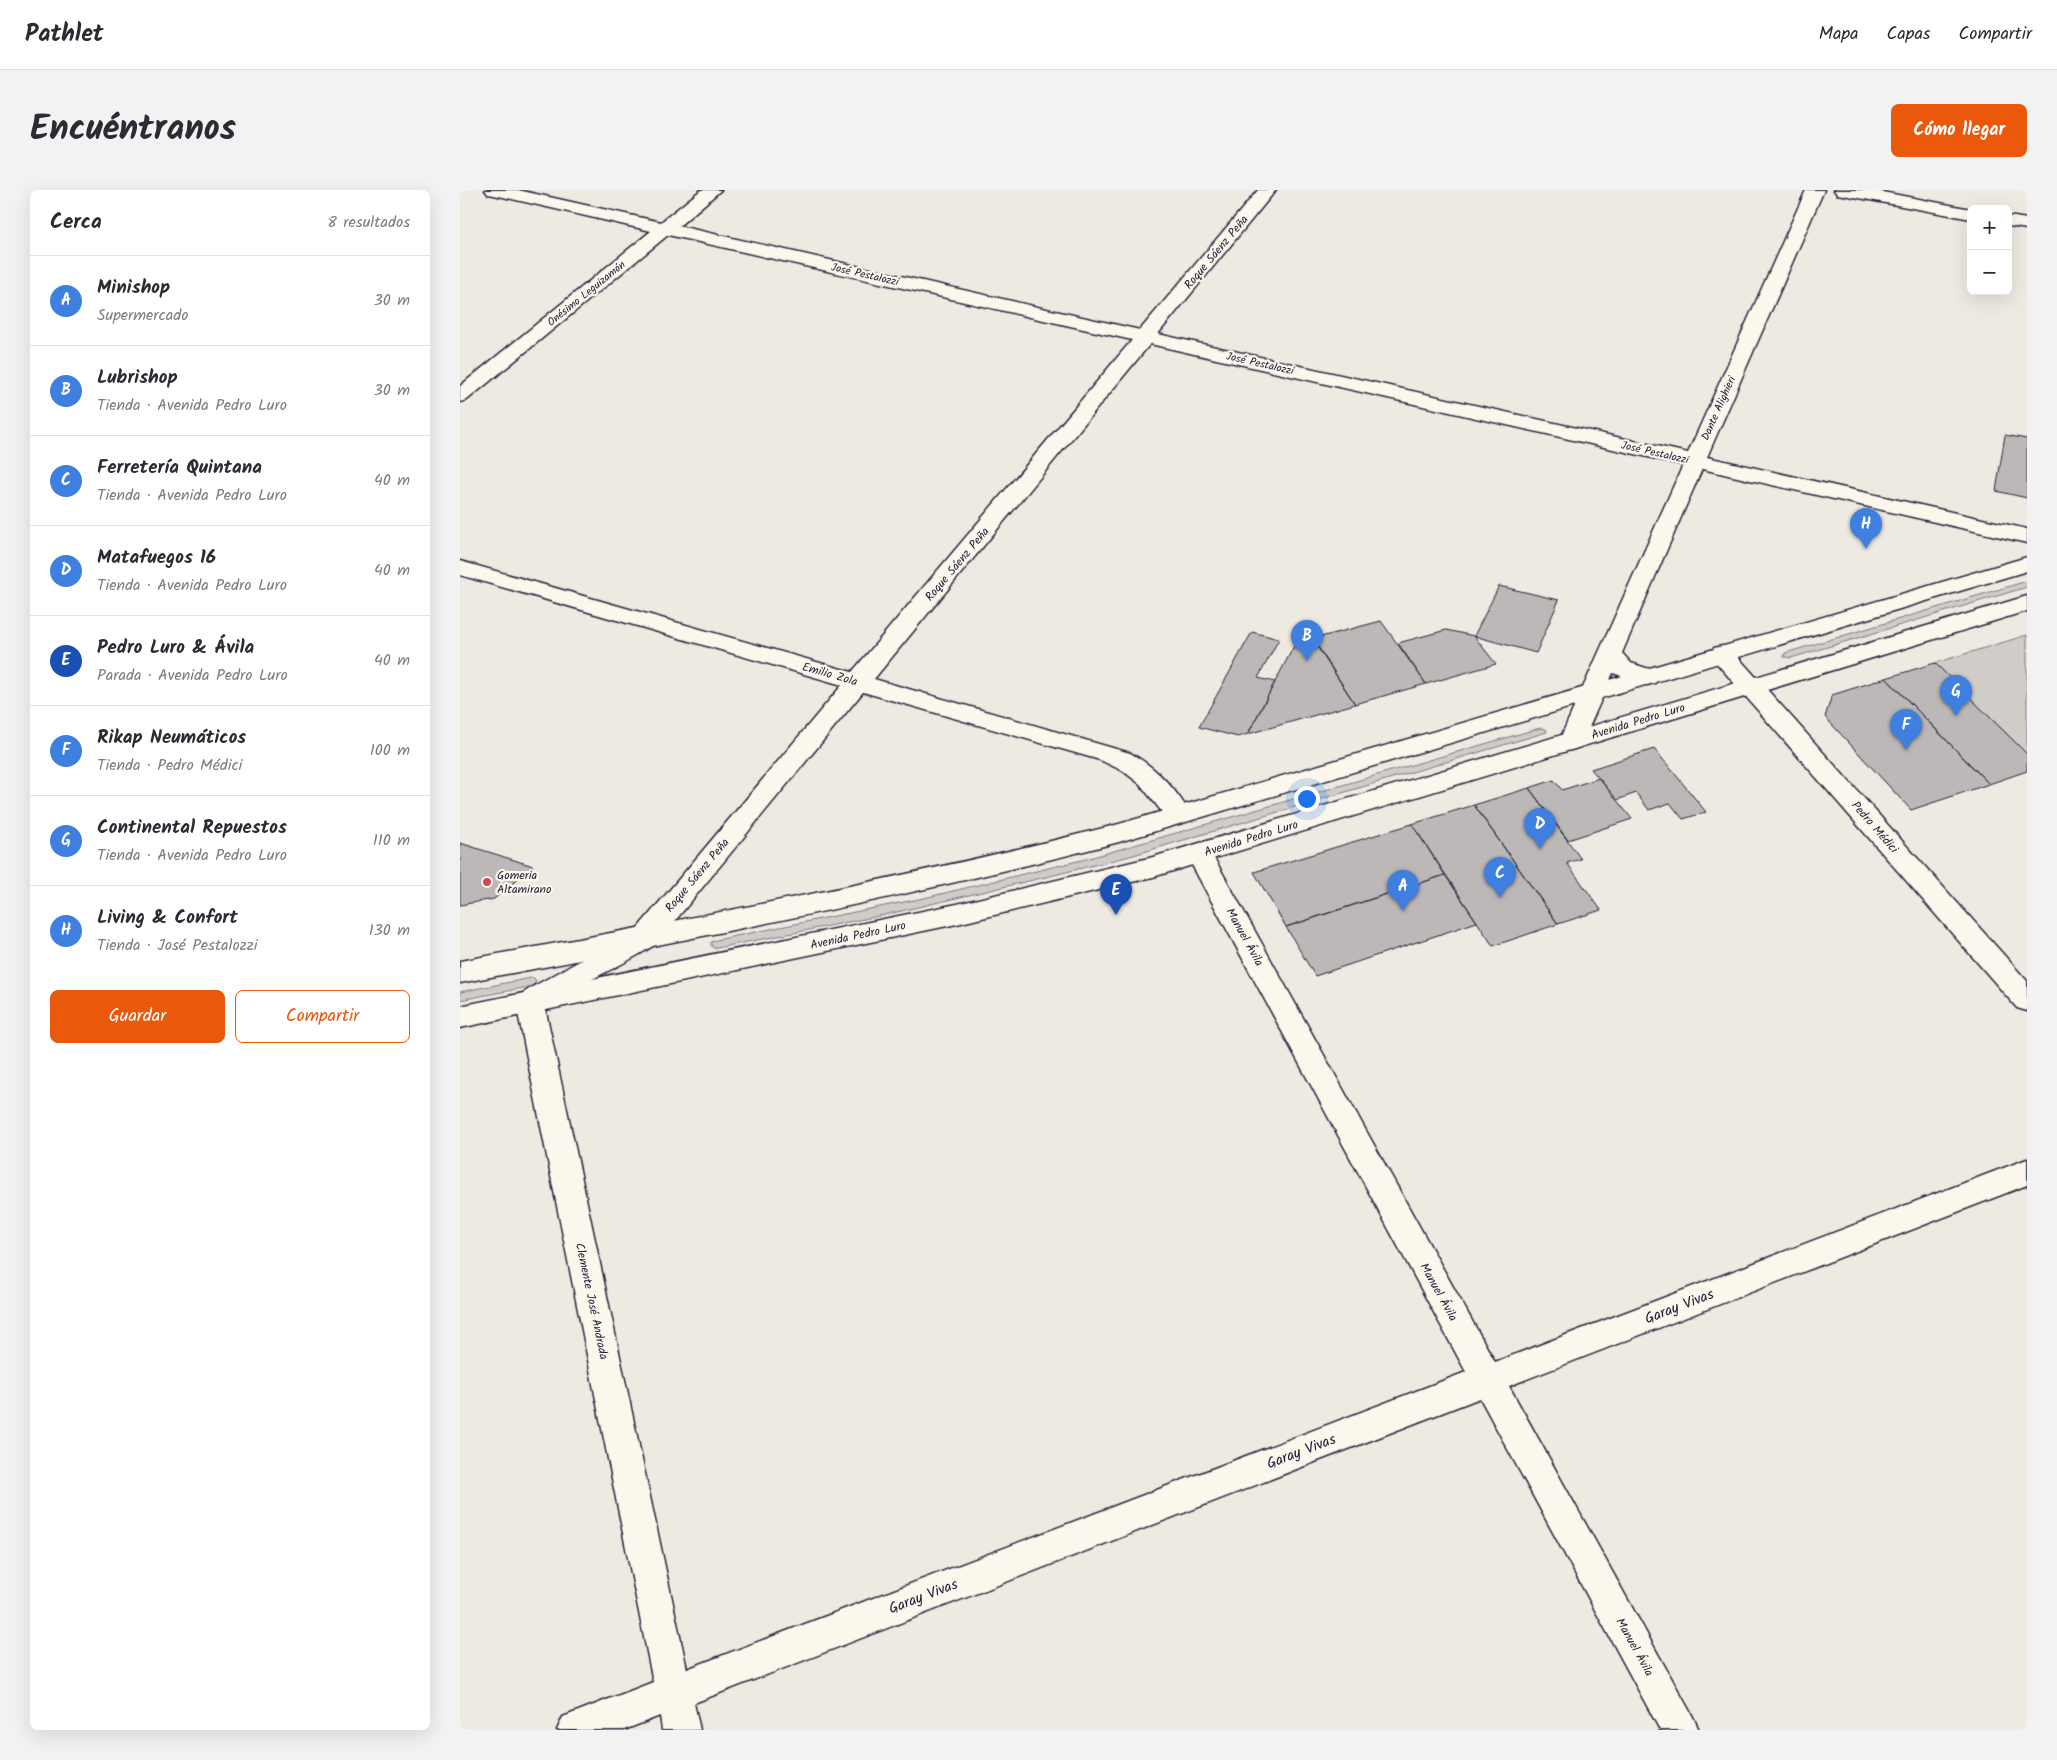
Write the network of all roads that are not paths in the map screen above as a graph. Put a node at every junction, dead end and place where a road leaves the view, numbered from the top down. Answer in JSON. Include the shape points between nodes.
{"nodes":[{"id":1,"x":494,"y":190,"type":"edge"},
{"id":2,"x":712,"y":190,"type":"edge"},
{"id":3,"x":1268,"y":190,"type":"edge"},
{"id":4,"x":1815,"y":190,"type":"edge"},
{"id":5,"x":1843,"y":190,"type":"edge"},
{"id":6,"x":1967,"y":213,"type":"edge"},
{"id":7,"x":2012,"y":222,"type":"edge"},
{"id":8,"x":2027,"y":224,"type":"edge"},
{"id":9,"x":665,"y":229,"type":"junction"},
{"id":10,"x":1145,"y":337,"type":"junction"},
{"id":11,"x":460,"y":396,"type":"edge"},
{"id":12,"x":1695,"y":461,"type":"junction"},
{"id":13,"x":2027,"y":536,"type":"edge"},
{"id":14,"x":2027,"y":564,"type":"edge"},
{"id":15,"x":460,"y":568,"type":"edge"},
{"id":16,"x":2027,"y":603,"type":"edge"},
{"id":17,"x":1610,"y":654,"type":"junction"},
{"id":18,"x":1722,"y":654,"type":"junction"},
{"id":19,"x":1647,"y":677,"type":"junction"},
{"id":20,"x":858,"y":682,"type":"junction"},
{"id":21,"x":1751,"y":687,"type":"junction"},
{"id":22,"x":1592,"y":693,"type":"junction"},
{"id":23,"x":1571,"y":741,"type":"junction"},
{"id":24,"x":1178,"y":815,"type":"junction"},
{"id":25,"x":1199,"y":854,"type":"junction"},
{"id":26,"x":646,"y":937,"type":"junction"},
{"id":27,"x":460,"y":972,"type":"edge"},
{"id":28,"x":2027,"y":1000,"type":"edge"},
{"id":29,"x":530,"y":1003,"type":"junction"},
{"id":30,"x":460,"y":1017,"type":"edge"},
{"id":31,"x":2027,"y":1172,"type":"edge"},
{"id":32,"x":1488,"y":1380,"type":"junction"},
{"id":33,"x":674,"y":1692,"type":"junction"},
{"id":34,"x":576,"y":1730,"type":"edge"},
{"id":35,"x":681,"y":1730,"type":"edge"},
{"id":36,"x":1680,"y":1730,"type":"edge"}],
"edges":[{"from":1,"to":9,"type":"street","name":"José Pestalozzi"},
{"from":2,"to":9,"type":"street","name":"Onésimo Leguizamón"},
{"from":3,"to":10,"type":"street","name":"Roque Sáenz Peña"},
{"from":4,"to":12,"type":"street","name":"Dante Alighieri"},
{"from":5,"to":6,"type":"street"},
{"from":7,"to":8,"type":"street"},
{"from":9,"to":10,"type":"street","name":"José Pestalozzi"},
{"from":9,"to":11,"type":"street","name":"Onésimo Leguizamón"},
{"from":10,"to":12,"type":"street","name":"José Pestalozzi"},
{"from":10,"to":20,"type":"street","name":"Roque Sáenz Peña"},
{"from":12,"to":13,"type":"street","name":"José Pestalozzi"},
{"from":12,"to":17,"type":"street","name":"Dante Alighieri"},
{"from":14,"to":18,"type":"street"},
{"from":15,"to":20,"type":"street","name":"Emilio Zola"},
{"from":16,"to":21,"type":"street","name":"Avenida Pedro Luro"},
{"from":17,"to":19,"type":"street","via":[[1623,669]]},
{"from":17,"to":22,"type":"street","name":"Dante Alighieri"},
{"from":18,"to":19,"type":"street"},
{"from":18,"to":21,"type":"street","name":"Pedro Médici"},
{"from":19,"to":22,"type":"street"},
{"from":20,"to":24,"type":"street","name":"Emilio Zola","via":[[1120,758],[1150,778]]},
{"from":20,"to":26,"type":"street","name":"Roque Sáenz Peña"},
{"from":21,"to":23,"type":"street","name":"Avenida Pedro Luro"},
{"from":21,"to":28,"type":"street","name":"Pedro Médici"},
{"from":22,"to":23,"type":"street","name":"Dante Alighieri"},
{"from":22,"to":24,"type":"street"},
{"from":23,"to":25,"type":"street","name":"Avenida Pedro Luro"},
{"from":24,"to":26,"type":"street","via":[[942,878]]},
{"from":25,"to":29,"type":"street","name":"Avenida Pedro Luro","via":[[1105,880],[957,914]]},
{"from":25,"to":32,"type":"street","name":"Manuel Ávila"},
{"from":26,"to":27,"type":"street"},
{"from":26,"to":29,"type":"street","via":[[621,954],[556,985]]},
{"from":29,"to":30,"type":"street","name":"Avenida Pedro Luro"},
{"from":29,"to":33,"type":"street","name":"Clemente José Andrada"},
{"from":31,"to":32,"type":"street","name":"Garay Vivas"},
{"from":32,"to":33,"type":"street","name":"Garay Vivas"},
{"from":32,"to":36,"type":"street","name":"Manuel Ávila"},
{"from":33,"to":34,"type":"street","name":"Garay Vivas"},
{"from":33,"to":35,"type":"street","name":"Clemente José Andrada"}]}
